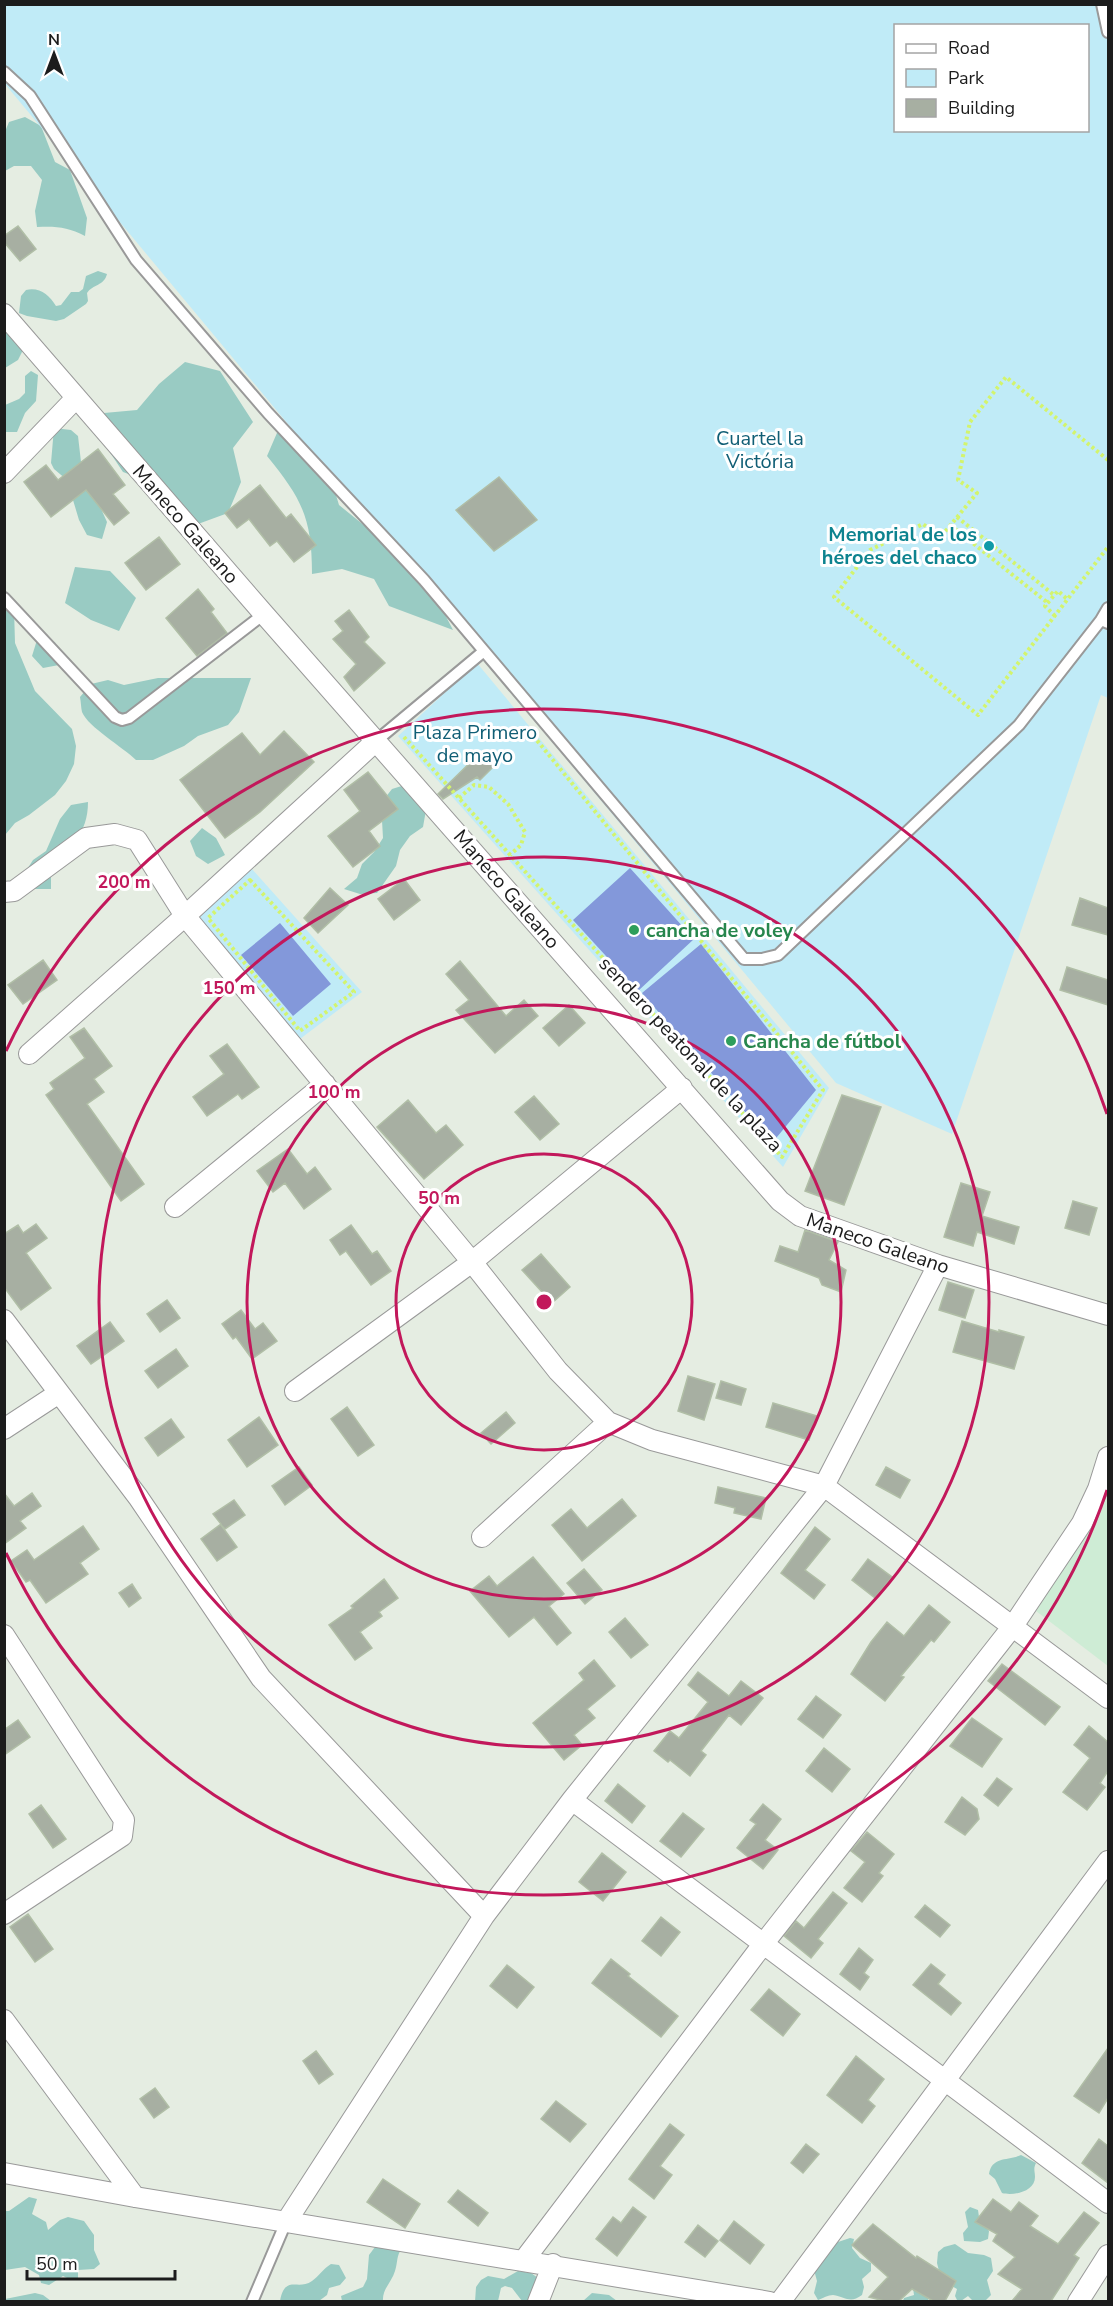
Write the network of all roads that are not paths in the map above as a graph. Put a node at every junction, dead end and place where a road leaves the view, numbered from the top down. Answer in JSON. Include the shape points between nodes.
{"nodes":[{"id":1,"x":1102,"y":4,"type":"edge"},
{"id":2,"x":1108,"y":32,"type":"edge"},
{"id":3,"x":4,"y":72,"type":"edge"},
{"id":4,"x":4,"y":314,"type":"edge"},
{"id":5,"x":76,"y":398,"type":"junction"},
{"id":6,"x":4,"y":473,"type":"edge"},
{"id":7,"x":4,"y":598,"type":"edge"},
{"id":8,"x":1108,"y":608,"type":"edge"},
{"id":9,"x":264,"y":614,"type":"junction"},
{"id":10,"x":1105,"y":622,"type":"edge"},
{"id":11,"x":484,"y":651,"type":"junction"},
{"id":12,"x":384,"y":735,"type":"junction"},
{"id":13,"x":4,"y":892,"type":"edge"},
{"id":14,"x":185,"y":916,"type":"junction"},
{"id":15,"x":29,"y":1054,"type":"dead end"},
{"id":16,"x":325,"y":1084,"type":"junction"},
{"id":17,"x":682,"y":1088,"type":"junction"},
{"id":18,"x":175,"y":1207,"type":"dead end"},
{"id":19,"x":472,"y":1262,"type":"junction"},
{"id":20,"x":938,"y":1265,"type":"junction"},
{"id":21,"x":1108,"y":1315,"type":"edge"},
{"id":22,"x":4,"y":1320,"type":"edge"},
{"id":23,"x":295,"y":1391,"type":"dead end"},
{"id":24,"x":59,"y":1393,"type":"junction"},
{"id":25,"x":608,"y":1422,"type":"junction"},
{"id":26,"x":4,"y":1429,"type":"edge"},
{"id":27,"x":1108,"y":1457,"type":"edge"},
{"id":28,"x":824,"y":1486,"type":"junction"},
{"id":29,"x":482,"y":1537,"type":"dead end"},
{"id":30,"x":1013,"y":1626,"type":"junction"},
{"id":31,"x":4,"y":1635,"type":"edge"},
{"id":32,"x":1108,"y":1698,"type":"edge"},
{"id":33,"x":572,"y":1800,"type":"junction"},
{"id":34,"x":1108,"y":1861,"type":"edge"},
{"id":35,"x":4,"y":1914,"type":"edge"},
{"id":36,"x":484,"y":1916,"type":"junction"},
{"id":37,"x":764,"y":1943,"type":"junction"},
{"id":38,"x":4,"y":2020,"type":"edge"},
{"id":39,"x":946,"y":2080,"type":"junction"},
{"id":40,"x":4,"y":2174,"type":"edge"},
{"id":41,"x":135,"y":2197,"type":"junction"},
{"id":42,"x":1108,"y":2203,"type":"edge"},
{"id":43,"x":286,"y":2222,"type":"junction"},
{"id":44,"x":1108,"y":2255,"type":"edge"},
{"id":45,"x":524,"y":2260,"type":"junction"},
{"id":46,"x":553,"y":2264,"type":"junction"},
{"id":47,"x":252,"y":2301,"type":"edge"},
{"id":48,"x":538,"y":2301,"type":"edge"},
{"id":49,"x":770,"y":2301,"type":"edge"},
{"id":50,"x":780,"y":2301,"type":"edge"},
{"id":51,"x":1078,"y":2301,"type":"edge"}],
"edges":[{"from":1,"to":2,"type":"lane"},
{"from":3,"to":11,"type":"lane","via":[[30,96],[135,260]]},
{"from":4,"to":5,"type":"street","name":"Maneco Galeano"},
{"from":5,"to":6,"type":"street"},
{"from":5,"to":9,"type":"street","name":"Maneco Galeano"},
{"from":7,"to":9,"type":"lane","via":[[122,720]]},
{"from":8,"to":10,"type":"lane"},
{"from":9,"to":12,"type":"street","name":"Maneco Galeano"},
{"from":10,"to":11,"type":"lane","via":[[1018,725],[778,955],[762,959],[744,959]]},
{"from":11,"to":12,"type":"lane"},
{"from":12,"to":14,"type":"street"},
{"from":12,"to":17,"type":"street","name":"Maneco Galeano","via":[[394,760]]},
{"from":13,"to":14,"type":"street","via":[[14,891],[86,838],[115,834],[137,840]]},
{"from":14,"to":15,"type":"street"},
{"from":14,"to":16,"type":"street"},
{"from":16,"to":18,"type":"street"},
{"from":16,"to":19,"type":"street"},
{"from":17,"to":19,"type":"street"},
{"from":17,"to":20,"type":"street","name":"Maneco Galeano","via":[[780,1201],[800,1216]]},
{"from":19,"to":23,"type":"street"},
{"from":19,"to":25,"type":"street","via":[[558,1371]]},
{"from":20,"to":21,"type":"street","name":"Maneco Galeano"},
{"from":20,"to":28,"type":"street"},
{"from":22,"to":24,"type":"street"},
{"from":24,"to":26,"type":"street"},
{"from":24,"to":36,"type":"street","via":[[138,1497],[261,1678]]},
{"from":25,"to":28,"type":"street","via":[[652,1440]]},
{"from":25,"to":29,"type":"street"},
{"from":27,"to":30,"type":"street","via":[[1083,1522]]},
{"from":28,"to":30,"type":"street"},
{"from":28,"to":33,"type":"street"},
{"from":30,"to":32,"type":"street"},
{"from":30,"to":37,"type":"street"},
{"from":31,"to":35,"type":"street","via":[[124,1820],[122,1836]]},
{"from":33,"to":36,"type":"street"},
{"from":33,"to":37,"type":"street"},
{"from":34,"to":39,"type":"street"},
{"from":36,"to":43,"type":"street"},
{"from":37,"to":39,"type":"street"},
{"from":37,"to":45,"type":"street"},
{"from":38,"to":41,"type":"street"},
{"from":39,"to":42,"type":"street"},
{"from":39,"to":50,"type":"street"},
{"from":40,"to":41,"type":"street"},
{"from":41,"to":43,"type":"street"},
{"from":43,"to":45,"type":"street"},
{"from":43,"to":47,"type":"lane"},
{"from":44,"to":51,"type":"street"},
{"from":45,"to":46,"type":"street"},
{"from":46,"to":48,"type":"street"},
{"from":46,"to":49,"type":"street"}]}
